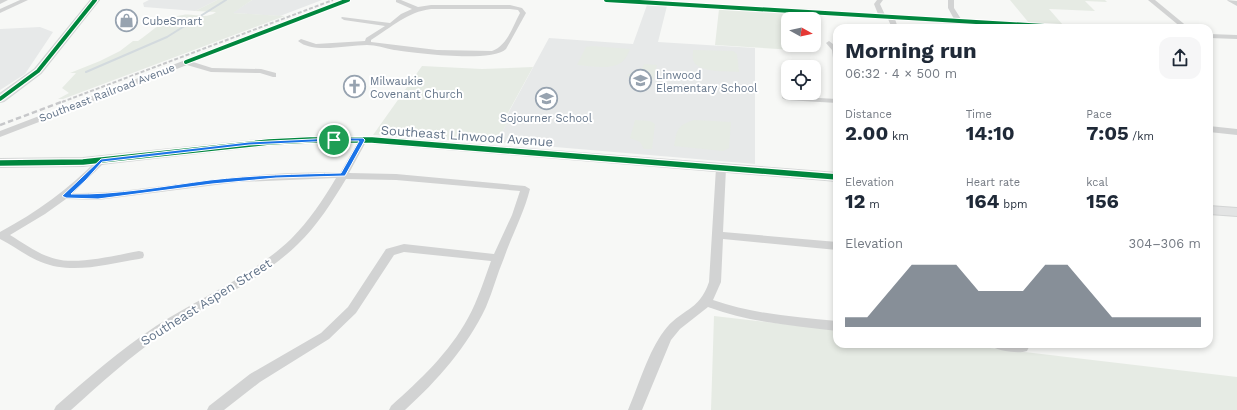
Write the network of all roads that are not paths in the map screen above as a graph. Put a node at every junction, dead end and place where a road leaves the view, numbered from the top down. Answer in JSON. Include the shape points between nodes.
{"nodes":[{"id":1,"x":5,"y":0,"type":"edge"},
{"id":2,"x":25,"y":0,"type":"edge"},
{"id":3,"x":95,"y":0,"type":"edge"},
{"id":4,"x":348,"y":0,"type":"edge"},
{"id":5,"x":456,"y":0,"type":"edge"},
{"id":6,"x":516,"y":0,"type":"edge"},
{"id":7,"x":606,"y":0,"type":"edge"},
{"id":8,"x":757,"y":0,"type":"edge"},
{"id":9,"x":880,"y":0,"type":"edge"},
{"id":10,"x":951,"y":0,"type":"edge"},
{"id":11,"x":1151,"y":0,"type":"edge"},
{"id":12,"x":1230,"y":0,"type":"edge"},
{"id":13,"x":398,"y":1,"type":"dead end"},
{"id":14,"x":0,"y":2,"type":"edge"},
{"id":15,"x":1237,"y":4,"type":"edge"},
{"id":16,"x":451,"y":7,"type":"junction"},
{"id":17,"x":510,"y":7,"type":"junction"},
{"id":18,"x":757,"y":9,"type":"junction"},
{"id":19,"x":417,"y":10,"type":"junction"},
{"id":20,"x":0,"y":11,"type":"edge"},
{"id":21,"x":882,"y":16,"type":"junction"},
{"id":22,"x":891,"y":17,"type":"junction"},
{"id":23,"x":344,"y":18,"type":"dead end"},
{"id":24,"x":959,"y":21,"type":"junction"},
{"id":25,"x":894,"y":24,"type":"edge"},
{"id":26,"x":996,"y":24,"type":"edge"},
{"id":27,"x":1181,"y":24,"type":"edge"},
{"id":28,"x":392,"y":25,"type":"junction"},
{"id":29,"x":1213,"y":36,"type":"edge"},
{"id":30,"x":1237,"y":37,"type":"edge"},
{"id":31,"x":301,"y":41,"type":"dead end"},
{"id":32,"x":829,"y":42,"type":"dead end"},
{"id":33,"x":368,"y":43,"type":"junction"},
{"id":34,"x":833,"y":47,"type":"edge"},
{"id":35,"x":186,"y":62,"type":"junction"},
{"id":36,"x":273,"y":75,"type":"dead end"},
{"id":37,"x":0,"y":99,"type":"edge"},
{"id":38,"x":820,"y":100,"type":"edge"},
{"id":39,"x":833,"y":101,"type":"edge"},
{"id":40,"x":1213,"y":129,"type":"edge"},
{"id":41,"x":1237,"y":132,"type":"edge"},
{"id":42,"x":0,"y":134,"type":"edge"},
{"id":43,"x":363,"y":140,"type":"junction"},
{"id":44,"x":101,"y":161,"type":"junction"},
{"id":45,"x":0,"y":163,"type":"edge"},
{"id":46,"x":720,"y":168,"type":"junction"},
{"id":47,"x":343,"y":175,"type":"junction"},
{"id":48,"x":833,"y":177,"type":"edge"},
{"id":49,"x":66,"y":196,"type":"junction"},
{"id":50,"x":1213,"y":210,"type":"edge"},
{"id":51,"x":1237,"y":212,"type":"edge"},
{"id":52,"x":1,"y":235,"type":"edge"},
{"id":53,"x":718,"y":235,"type":"junction"},
{"id":54,"x":833,"y":246,"type":"edge"},
{"id":55,"x":139,"y":255,"type":"dead end"},
{"id":56,"x":498,"y":258,"type":"junction"},
{"id":57,"x":706,"y":302,"type":"junction"},
{"id":58,"x":833,"y":325,"type":"edge"},
{"id":59,"x":61,"y":410,"type":"edge"},
{"id":60,"x":214,"y":410,"type":"edge"},
{"id":61,"x":396,"y":410,"type":"edge"},
{"id":62,"x":635,"y":410,"type":"edge"}],
"edges":[{"from":1,"to":14,"type":"street"},
{"from":2,"to":20,"type":"street"},
{"from":3,"to":37,"type":"main road","via":[[38,71]]},
{"from":4,"to":35,"type":"street","name":"Southeast Railroad Avenue"},
{"from":5,"to":16,"type":"street"},
{"from":6,"to":17,"type":"street"},
{"from":7,"to":18,"type":"street"},
{"from":8,"to":18,"type":"street"},
{"from":9,"to":21,"type":"street","via":[[877,4]]},
{"from":10,"to":24,"type":"street","via":[[951,8]]},
{"from":11,"to":27,"type":"street"},
{"from":12,"to":15,"type":"street"},
{"from":13,"to":19,"type":"street"},
{"from":16,"to":17,"type":"street"},
{"from":16,"to":19,"type":"street"},
{"from":17,"to":33,"type":"street","via":[[520,9],[523,13],[502,50],[493,53],[455,53]]},
{"from":18,"to":21,"type":"street"},
{"from":19,"to":28,"type":"street","via":[[403,15]]},
{"from":21,"to":22,"type":"street"},
{"from":22,"to":24,"type":"street"},
{"from":22,"to":25,"type":"street"},
{"from":23,"to":28,"type":"street"},
{"from":24,"to":26,"type":"street"},
{"from":28,"to":33,"type":"street","via":[[373,35],[368,39]]},
{"from":29,"to":30,"type":"street"},
{"from":31,"to":33,"type":"street","via":[[320,46]]},
{"from":32,"to":34,"type":"street"},
{"from":35,"to":36,"type":"street","via":[[211,70],[261,71]]},
{"from":35,"to":42,"type":"street","name":"Southeast Railroad Avenue"},
{"from":38,"to":39,"type":"street"},
{"from":40,"to":41,"type":"street"},
{"from":43,"to":44,"type":"main road","name":"Southeast Linwood Avenue","via":[[249,144]]},
{"from":43,"to":46,"type":"main road","name":"Southeast Linwood Avenue","via":[[420,142]]},
{"from":43,"to":47,"type":"street","name":"Southeast Aspen Street"},
{"from":44,"to":45,"type":"main road","name":"Southeast Linwood Avenue"},
{"from":44,"to":49,"type":"street"},
{"from":46,"to":48,"type":"main road","name":"Southeast Linwood Avenue"},
{"from":46,"to":53,"type":"street"},
{"from":47,"to":49,"type":"street","via":[[268,177],[98,197]]},
{"from":47,"to":56,"type":"street","via":[[396,177],[525,190]]},
{"from":47,"to":59,"type":"street","name":"Southeast Aspen Street","via":[[310,225],[272,261],[235,286],[159,330],[112,365]]},
{"from":49,"to":52,"type":"street"},
{"from":50,"to":51,"type":"main road"},
{"from":52,"to":55,"type":"street","via":[[48,261],[61,264]]},
{"from":53,"to":54,"type":"street"},
{"from":53,"to":57,"type":"street","via":[[715,282],[712,294]]},
{"from":56,"to":60,"type":"street","via":[[404,248],[390,252],[352,310],[325,336],[255,378]]},
{"from":56,"to":61,"type":"street","via":[[480,306],[457,346],[438,370]]},
{"from":57,"to":58,"type":"street","via":[[735,312]]},
{"from":57,"to":62,"type":"street","via":[[675,326],[665,339]]}]}
